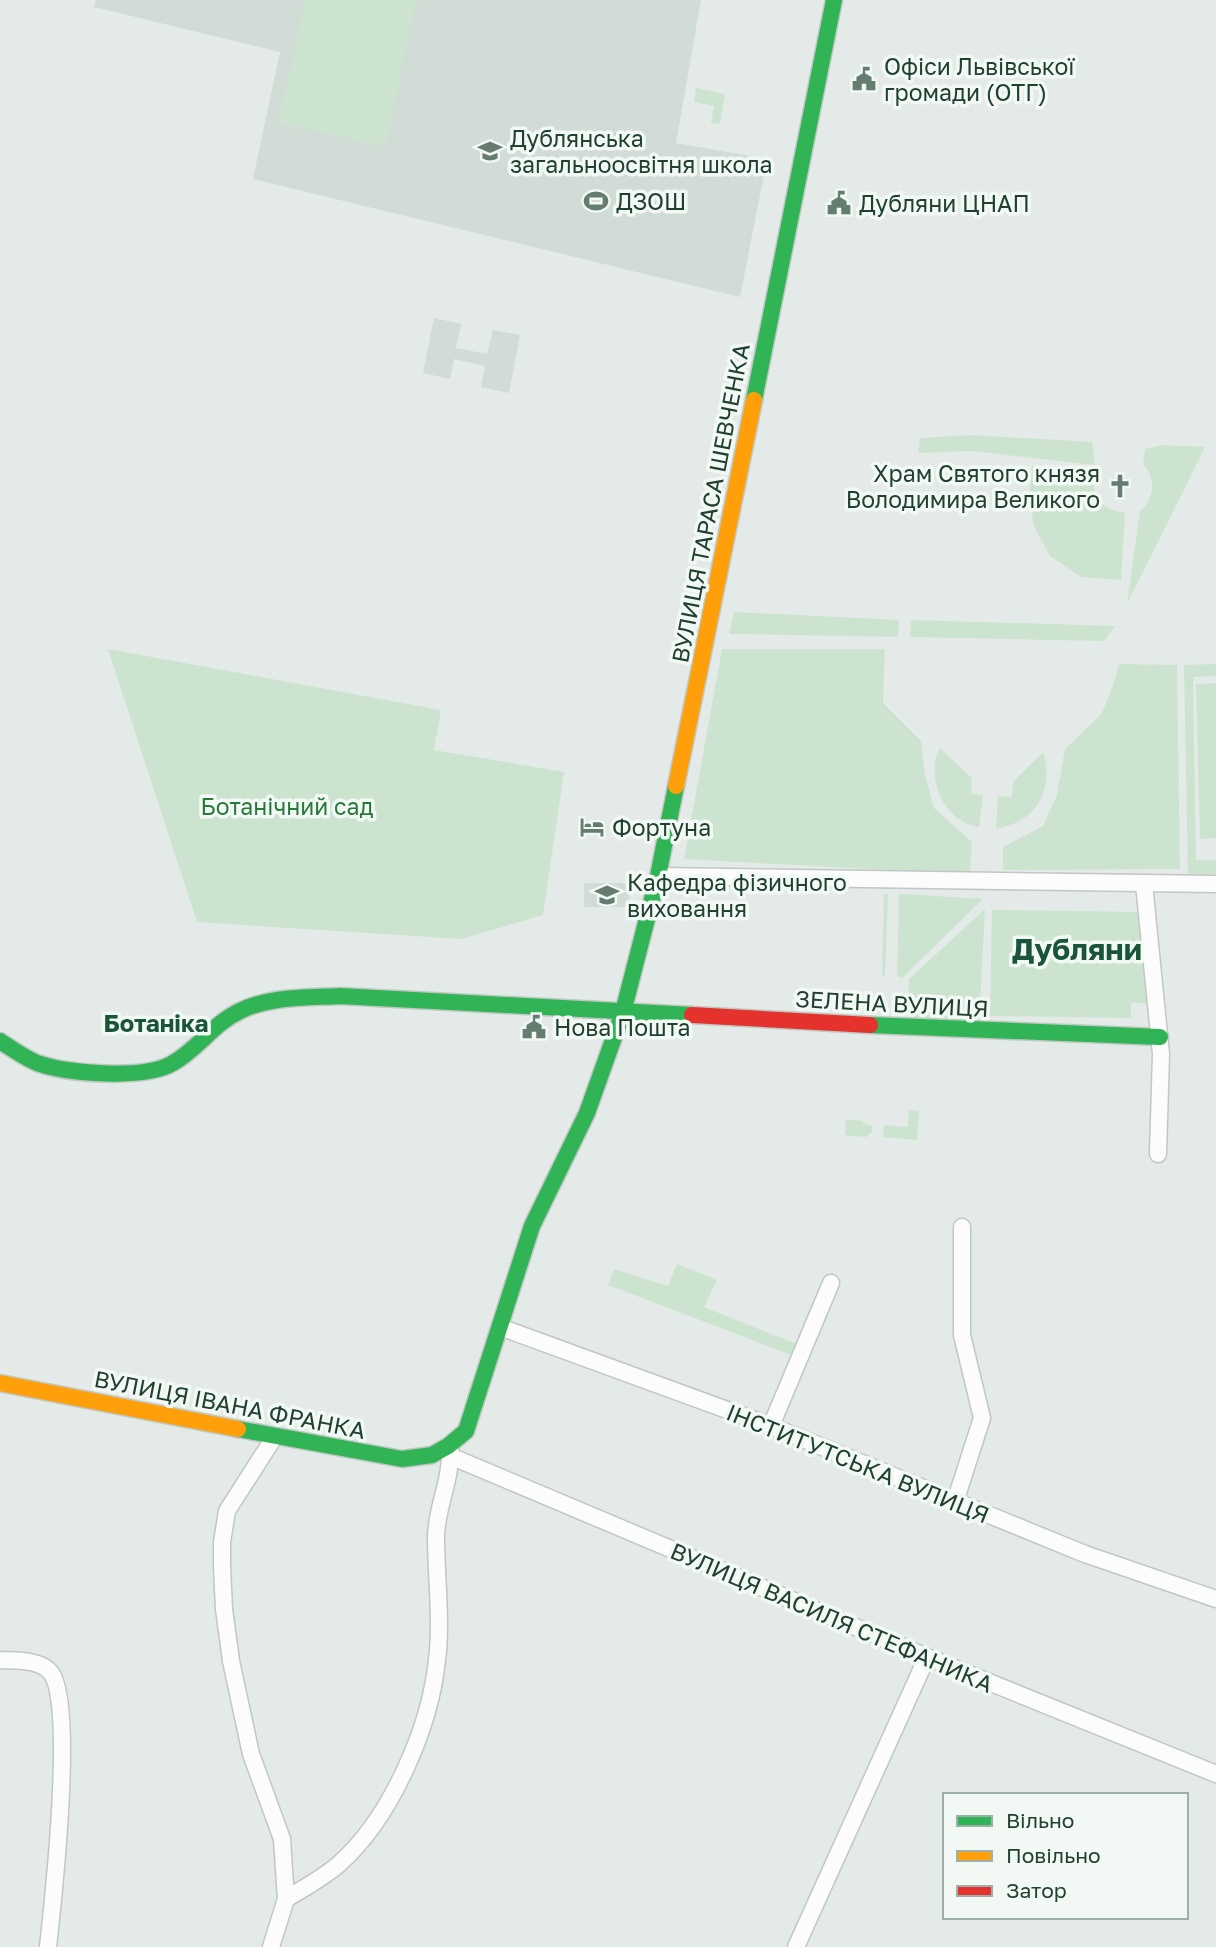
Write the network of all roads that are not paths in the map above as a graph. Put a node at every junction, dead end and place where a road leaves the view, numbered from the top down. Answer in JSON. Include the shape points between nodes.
{"nodes":[{"id":1,"x":834,"y":0,"type":"edge"},
{"id":2,"x":658,"y":876,"type":"junction"},
{"id":3,"x":1144,"y":884,"type":"junction"},
{"id":4,"x":1216,"y":884,"type":"edge"},
{"id":5,"x":623,"y":1012,"type":"junction"},
{"id":6,"x":1160,"y":1037,"type":"junction"},
{"id":7,"x":0,"y":1041,"type":"edge"},
{"id":8,"x":1158,"y":1154,"type":"dead end"},
{"id":9,"x":961,"y":1227,"type":"dead end"},
{"id":10,"x":831,"y":1283,"type":"dead end"},
{"id":11,"x":500,"y":1328,"type":"junction"},
{"id":12,"x":0,"y":1383,"type":"edge"},
{"id":13,"x":772,"y":1426,"type":"junction"},
{"id":14,"x":275,"y":1436,"type":"junction"},
{"id":15,"x":450,"y":1452,"type":"junction"},
{"id":16,"x":956,"y":1502,"type":"junction"},
{"id":17,"x":1216,"y":1599,"type":"edge"},
{"id":18,"x":927,"y":1657,"type":"junction"},
{"id":19,"x":0,"y":1660,"type":"edge"},
{"id":20,"x":1216,"y":1774,"type":"edge"},
{"id":21,"x":286,"y":1899,"type":"junction"},
{"id":22,"x":48,"y":1947,"type":"edge"},
{"id":23,"x":271,"y":1947,"type":"edge"},
{"id":24,"x":796,"y":1947,"type":"edge"}],
"edges":[{"from":1,"to":2,"type":"street","name":"ВУЛИЦЯ ТАРАСА ШЕВЧЕНКА"},
{"from":2,"to":3,"type":"street"},
{"from":2,"to":5,"type":"street","name":"ВУЛИЦЯ ТАРАСА ШЕВЧЕНКА"},
{"from":3,"to":4,"type":"street"},
{"from":3,"to":6,"type":"street"},
{"from":5,"to":6,"type":"street","name":"ЗЕЛЕНА ВУЛИЦЯ"},
{"from":5,"to":7,"type":"street","name":"ЗЕЛЕНА ВУЛИЦЯ","via":[[340,996],[271,1002],[231,1015],[170,1067],[155,1071],[58,1070],[18,1055]]},
{"from":5,"to":11,"type":"street","name":"ВУЛИЦЯ ТАРАСА ШЕВЧЕНКА","via":[[587,1113],[532,1226]]},
{"from":6,"to":8,"type":"street"},
{"from":9,"to":16,"type":"street","via":[[962,1335],[982,1418]]},
{"from":10,"to":13,"type":"street"},
{"from":11,"to":13,"type":"street","name":"ІНСТИТУТСЬКА ВУЛИЦЯ"},
{"from":11,"to":15,"type":"street","name":"ВУЛИЦЯ ТАРАСА ШЕВЧЕНКА","via":[[466,1431]]},
{"from":12,"to":14,"type":"street","name":"ВУЛИЦЯ ІВАНА ФРАНКА"},
{"from":13,"to":16,"type":"street","name":"ІНСТИТУТСЬКА ВУЛИЦЯ"},
{"from":14,"to":15,"type":"street","name":"ВУЛИЦЯ ІВАНА ФРАНКА","via":[[401,1459]]},
{"from":14,"to":21,"type":"street","via":[[227,1511],[222,1567],[231,1661],[251,1754],[282,1839]]},
{"from":15,"to":18,"type":"street","name":"ВУЛИЦЯ ВАСИЛЯ СТЕФАНИКА"},
{"from":15,"to":21,"type":"street","via":[[436,1528],[437,1659],[419,1734],[397,1786],[352,1852]]},
{"from":16,"to":17,"type":"street","name":"ІНСТИТУТСЬКА ВУЛИЦЯ","via":[[1085,1554]]},
{"from":18,"to":20,"type":"street","name":"ВУЛИЦЯ ВАСИЛЯ СТЕФАНИКА"},
{"from":18,"to":24,"type":"street"},
{"from":19,"to":22,"type":"street","via":[[38,1664],[52,1673],[59,1695],[58,1864]]},
{"from":21,"to":23,"type":"street"}]}
